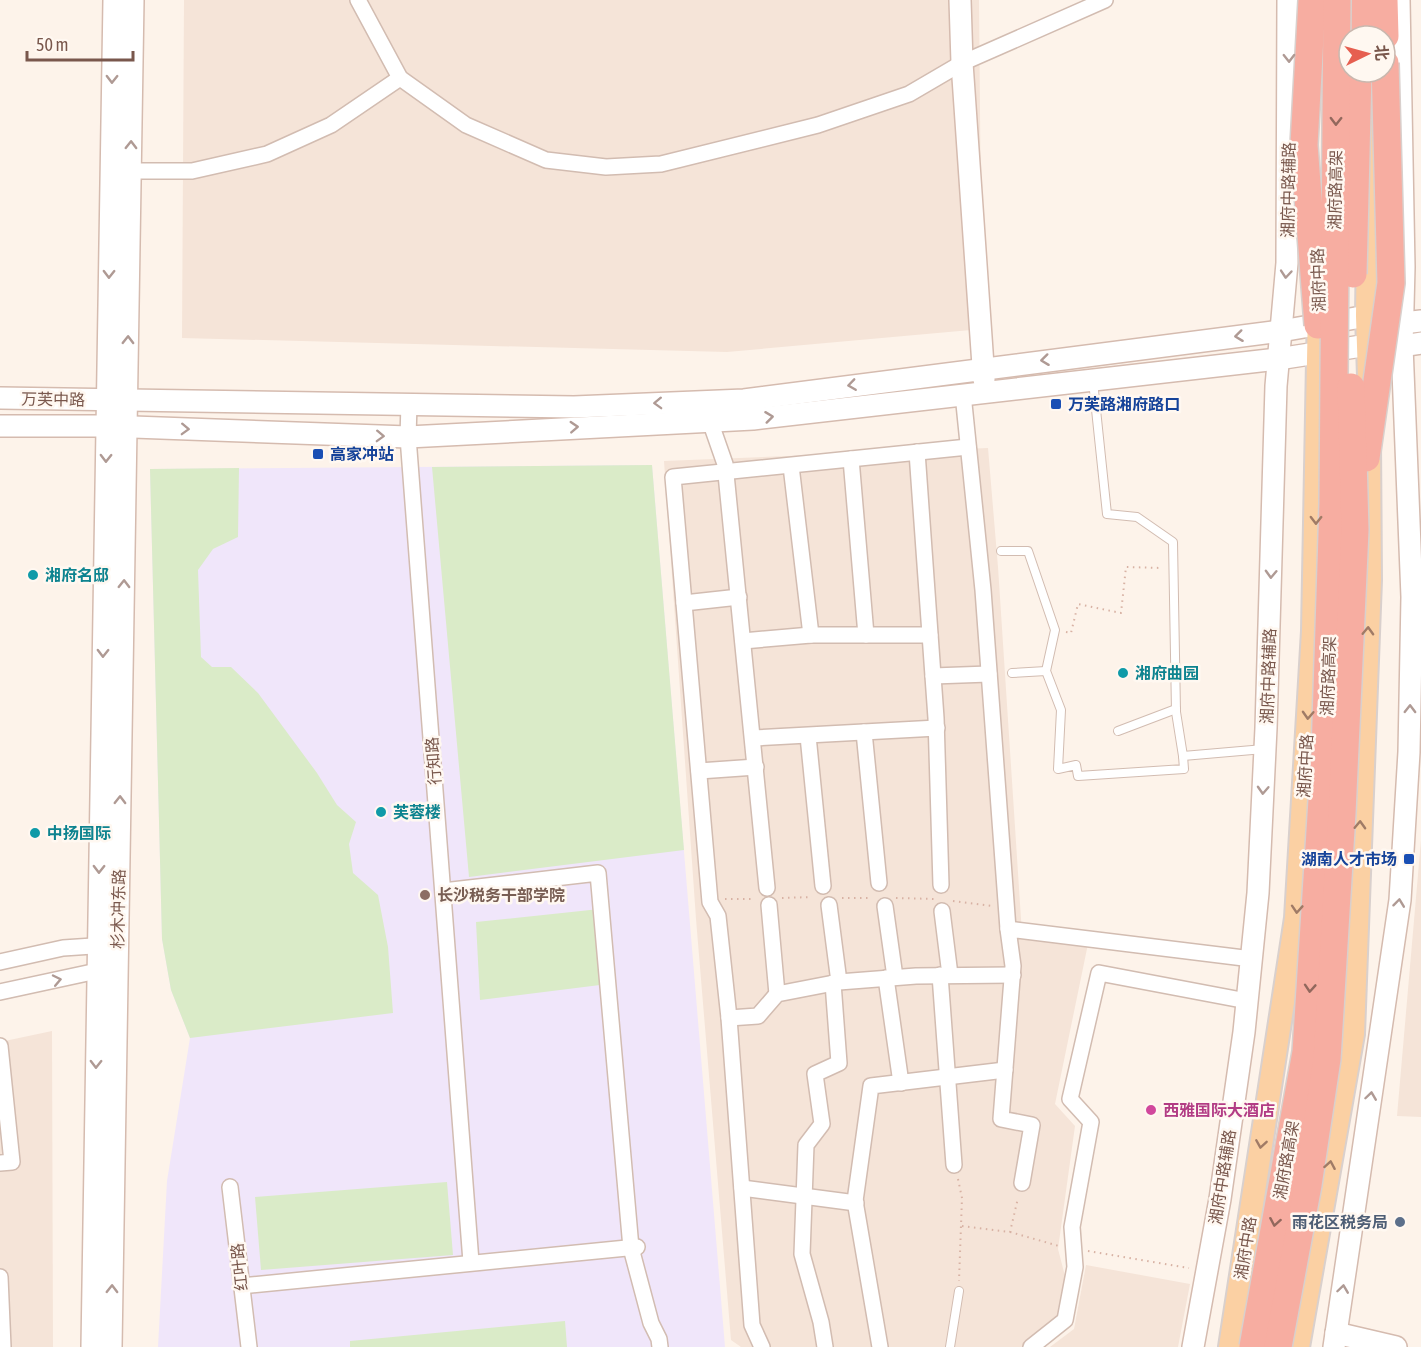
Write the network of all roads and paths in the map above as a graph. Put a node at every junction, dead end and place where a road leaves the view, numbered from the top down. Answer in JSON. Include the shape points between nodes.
{"nodes":[{"id":1,"x":114,"y":0,"type":"edge"},
{"id":2,"x":134,"y":0,"type":"edge"},
{"id":3,"x":358,"y":0,"type":"edge"},
{"id":4,"x":960,"y":0,"type":"edge"},
{"id":5,"x":1105,"y":0,"type":"edge"},
{"id":6,"x":1288,"y":0,"type":"edge"},
{"id":7,"x":1303,"y":0,"type":"edge"},
{"id":8,"x":1312,"y":0,"type":"edge"},
{"id":9,"x":1337,"y":0,"type":"edge"},
{"id":10,"x":1359,"y":0,"type":"edge"},
{"id":11,"x":1372,"y":0,"type":"edge"},
{"id":12,"x":1384,"y":0,"type":"edge"},
{"id":13,"x":1399,"y":0,"type":"edge"},
{"id":14,"x":1359,"y":24,"type":"edge"},
{"id":15,"x":1371,"y":24,"type":"edge"},
{"id":16,"x":1385,"y":24,"type":"edge"},
{"id":17,"x":962,"y":63,"type":"junction"},
{"id":18,"x":400,"y":78,"type":"junction"},
{"id":19,"x":1358,"y":84,"type":"edge"},
{"id":20,"x":1371,"y":84,"type":"edge"},
{"id":21,"x":1386,"y":84,"type":"edge"},
{"id":22,"x":130,"y":171,"type":"junction"},
{"id":23,"x":1367,"y":316,"type":"junction"},
{"id":24,"x":1412,"y":322,"type":"edge"},
{"id":25,"x":1320,"y":325,"type":"junction"},
{"id":26,"x":1281,"y":331,"type":"junction"},
{"id":27,"x":1412,"y":344,"type":"edge"},
{"id":28,"x":1368,"y":345,"type":"junction"},
{"id":29,"x":1319,"y":352,"type":"junction"},
{"id":30,"x":1278,"y":358,"type":"junction"},
{"id":31,"x":982,"y":368,"type":"junction"},
{"id":32,"x":1093,"y":379,"type":"junction"},
{"id":33,"x":985,"y":391,"type":"junction"},
{"id":34,"x":963,"y":394,"type":"junction"},
{"id":35,"x":0,"y":398,"type":"edge"},
{"id":36,"x":117,"y":399,"type":"junction"},
{"id":37,"x":409,"y":404,"type":"junction"},
{"id":38,"x":710,"y":421,"type":"junction"},
{"id":39,"x":0,"y":426,"type":"edge"},
{"id":40,"x":116,"y":427,"type":"junction"},
{"id":41,"x":408,"y":437,"type":"junction"},
{"id":42,"x":968,"y":447,"type":"junction"},
{"id":43,"x":917,"y":452,"type":"junction"},
{"id":44,"x":851,"y":459,"type":"junction"},
{"id":45,"x":791,"y":466,"type":"junction"},
{"id":46,"x":726,"y":472,"type":"junction"},
{"id":47,"x":1333,"y":504,"type":"junction"},
{"id":48,"x":1355,"y":530,"type":"junction"},
{"id":49,"x":1001,"y":551,"type":"dead end"},
{"id":50,"x":1174,"y":569,"type":"junction"},
{"id":51,"x":739,"y":597,"type":"junction"},
{"id":52,"x":684,"y":603,"type":"junction"},
{"id":53,"x":1055,"y":630,"type":"junction"},
{"id":54,"x":866,"y":634,"type":"junction"},
{"id":55,"x":930,"y":634,"type":"junction"},
{"id":56,"x":811,"y":635,"type":"junction"},
{"id":57,"x":743,"y":641,"type":"junction"},
{"id":58,"x":1046,"y":671,"type":"junction"},
{"id":59,"x":1012,"y":673,"type":"dead end"},
{"id":60,"x":989,"y":674,"type":"junction"},
{"id":61,"x":933,"y":676,"type":"junction"},
{"id":62,"x":1176,"y":709,"type":"junction"},
{"id":63,"x":937,"y":728,"type":"junction"},
{"id":64,"x":1118,"y":731,"type":"dead end"},
{"id":65,"x":864,"y":732,"type":"junction"},
{"id":66,"x":808,"y":736,"type":"junction"},
{"id":67,"x":754,"y":738,"type":"junction"},
{"id":68,"x":1265,"y":749,"type":"junction"},
{"id":69,"x":1184,"y":756,"type":"junction"},
{"id":70,"x":756,"y":767,"type":"junction"},
{"id":71,"x":699,"y":771,"type":"junction"},
{"id":72,"x":443,"y":891,"type":"junction"},
{"id":73,"x":827,"y":896,"type":"junction"},
{"id":74,"x":883,"y":896,"type":"junction"},
{"id":75,"x":768,"y":897,"type":"junction"},
{"id":76,"x":710,"y":899,"type":"junction"},
{"id":77,"x":943,"y":899,"type":"junction"},
{"id":78,"x":1007,"y":908,"type":"junction"},
{"id":79,"x":1008,"y":929,"type":"junction"},
{"id":80,"x":107,"y":945,"type":"junction"},
{"id":81,"x":1252,"y":959,"type":"junction"},
{"id":82,"x":0,"y":962,"type":"edge"},
{"id":83,"x":107,"y":971,"type":"junction"},
{"id":84,"x":945,"y":975,"type":"junction"},
{"id":85,"x":1013,"y":975,"type":"junction"},
{"id":86,"x":890,"y":978,"type":"junction"},
{"id":87,"x":836,"y":982,"type":"junction"},
{"id":88,"x":0,"y":992,"type":"edge"},
{"id":89,"x":777,"y":994,"type":"junction"},
{"id":90,"x":1247,"y":1001,"type":"junction"},
{"id":91,"x":729,"y":1018,"type":"junction"},
{"id":92,"x":0,"y":1046,"type":"edge"},
{"id":93,"x":1005,"y":1070,"type":"junction"},
{"id":94,"x":947,"y":1077,"type":"junction"},
{"id":95,"x":901,"y":1083,"type":"junction"},
{"id":96,"x":0,"y":1163,"type":"edge"},
{"id":97,"x":954,"y":1165,"type":"joint"},
{"id":98,"x":1022,"y":1183,"type":"joint"},
{"id":99,"x":230,"y":1187,"type":"dead end"},
{"id":100,"x":742,"y":1188,"type":"junction"},
{"id":101,"x":805,"y":1197,"type":"junction"},
{"id":102,"x":856,"y":1203,"type":"junction"},
{"id":103,"x":962,"y":1226,"type":"junction"},
{"id":104,"x":1010,"y":1232,"type":"junction"},
{"id":105,"x":634,"y":1248,"type":"junction"},
{"id":106,"x":1074,"y":1249,"type":"junction"},
{"id":107,"x":471,"y":1262,"type":"junction"},
{"id":108,"x":1192,"y":1269,"type":"dead end"},
{"id":109,"x":0,"y":1277,"type":"edge"},
{"id":110,"x":241,"y":1286,"type":"junction"},
{"id":111,"x":959,"y":1291,"type":"joint"},
{"id":112,"x":1,"y":1308,"type":"edge"},
{"id":113,"x":1335,"y":1340,"type":"edge"},
{"id":114,"x":3,"y":1347,"type":"edge"},
{"id":115,"x":92,"y":1347,"type":"edge"},
{"id":116,"x":111,"y":1347,"type":"edge"},
{"id":117,"x":249,"y":1347,"type":"edge"},
{"id":118,"x":660,"y":1347,"type":"edge"},
{"id":119,"x":762,"y":1347,"type":"edge"},
{"id":120,"x":825,"y":1347,"type":"edge"},
{"id":121,"x":880,"y":1347,"type":"edge"},
{"id":122,"x":950,"y":1347,"type":"edge"},
{"id":123,"x":1031,"y":1347,"type":"edge"},
{"id":124,"x":1193,"y":1347,"type":"edge"},
{"id":125,"x":1230,"y":1347,"type":"edge"},
{"id":126,"x":1253,"y":1347,"type":"edge"},
{"id":127,"x":1278,"y":1347,"type":"edge"},
{"id":128,"x":1298,"y":1347,"type":"edge"},
{"id":129,"x":1396,"y":1347,"type":"edge"}],
"edges":[{"from":1,"to":36,"type":"main road","one_way":true},
{"from":22,"to":2,"type":"main road","one_way":true},
{"from":3,"to":18,"type":"street"},
{"from":4,"to":17,"type":"main road"},
{"from":5,"to":17,"type":"street"},
{"from":6,"to":26,"type":"main road","name":"湘府中路辅路","one_way":true,"via":[[1287,263]]},
{"from":7,"to":25,"type":"main road","name":"湘府中路"},
{"from":8,"to":47,"type":"highway","bridge":true,"via":[[1304,145]]},
{"from":9,"to":47,"type":"highway","name":"湘府路高架","one_way":true,"bridge":true},
{"from":10,"to":14,"type":"highway"},
{"from":11,"to":15,"type":"main road"},
{"from":12,"to":16,"type":"highway"},
{"from":13,"to":24,"type":"main road","via":[[1404,267]]},
{"from":17,"to":18,"type":"street","via":[[909,94],[818,124],[661,164],[606,167],[546,160],[466,125]]},
{"from":17,"to":31,"type":"main road"},
{"from":18,"to":22,"type":"street","via":[[331,125],[267,154],[192,171]]},
{"from":19,"to":48,"type":"highway","name":"湘府路高架","bridge":true,"via":[[1351,400]]},
{"from":20,"to":23,"type":"main road"},
{"from":21,"to":48,"type":"highway","bridge":true,"via":[[1391,283]]},
{"from":36,"to":22,"type":"main road","one_way":true},
{"from":23,"to":24,"type":"main road"},
{"from":23,"to":25,"type":"main road","name":"万芙中路"},
{"from":23,"to":28,"type":"main road"},
{"from":24,"to":27,"type":"main road"},
{"from":25,"to":26,"type":"main road","name":"万芙中路"},
{"from":25,"to":29,"type":"main road","name":"湘府中路"},
{"from":26,"to":30,"type":"main road","name":"湘府中路辅路"},
{"from":26,"to":31,"type":"main road","name":"万芙中路","one_way":true},
{"from":27,"to":28,"type":"main road","name":"万芙中路"},
{"from":113,"to":27,"type":"main road","one_way":true,"via":[[1400,900],[1409,752]]},
{"from":28,"to":29,"type":"main road","name":"万芙中路"},
{"from":128,"to":28,"type":"main road","one_way":true,"via":[[1353,1034],[1370,580]]},
{"from":29,"to":30,"type":"main road","name":"万芙中路"},
{"from":29,"to":125,"type":"main road","name":"湘府中路","one_way":true,"via":[[1313,631],[1296,918]]},
{"from":30,"to":32,"type":"main road","name":"万芙中路"},
{"from":30,"to":68,"type":"main road","name":"湘府中路辅路","one_way":true},
{"from":31,"to":33,"type":"main road"},
{"from":31,"to":37,"type":"main road","name":"万芙中路","one_way":true,"via":[[744,400],[574,407]]},
{"from":32,"to":33,"type":"main road","name":"万芙中路"},
{"from":32,"to":50,"type":"lane","via":[[1107,514],[1137,517],[1173,542]]},
{"from":33,"to":34,"type":"main road","name":"万芙中路"},
{"from":38,"to":34,"type":"main road","name":"万芙中路","one_way":true},
{"from":34,"to":42,"type":"street"},
{"from":35,"to":36,"type":"main road","name":"万芙中路"},
{"from":36,"to":37,"type":"main road","name":"万芙中路"},
{"from":36,"to":40,"type":"main road","name":"杉木冲东路"},
{"from":37,"to":41,"type":"street","name":"行知路"},
{"from":41,"to":38,"type":"main road","name":"万芙中路","one_way":true},
{"from":38,"to":46,"type":"street"},
{"from":39,"to":40,"type":"main road","name":"万芙中路"},
{"from":40,"to":41,"type":"main road","name":"万芙中路","one_way":true},
{"from":40,"to":80,"type":"main road","name":"杉木冲东路"},
{"from":41,"to":72,"type":"street","name":"行知路"},
{"from":42,"to":43,"type":"street"},
{"from":42,"to":60,"type":"street"},
{"from":43,"to":44,"type":"street"},
{"from":43,"to":55,"type":"street"},
{"from":44,"to":45,"type":"street"},
{"from":44,"to":54,"type":"street"},
{"from":45,"to":46,"type":"street"},
{"from":45,"to":56,"type":"street"},
{"from":46,"to":51,"type":"street"},
{"from":46,"to":52,"type":"street","via":[[674,477]]},
{"from":47,"to":126,"type":"highway","name":"湘府路高架","one_way":true,"bridge":true,"via":[[1325,753],[1306,1052]]},
{"from":48,"to":127,"type":"highway","name":"湘府路高架","bridge":true,"via":[[1327,1059]]},
{"from":49,"to":53,"type":"lane","via":[[1028,551]]},
{"from":50,"to":53,"type":"path","via":[[1126,567],[1121,613],[1077,604],[1071,633]]},
{"from":50,"to":62,"type":"lane"},
{"from":51,"to":52,"type":"street"},
{"from":51,"to":57,"type":"street"},
{"from":52,"to":71,"type":"street"},
{"from":53,"to":58,"type":"lane"},
{"from":54,"to":55,"type":"street"},
{"from":54,"to":56,"type":"street"},
{"from":55,"to":61,"type":"street"},
{"from":56,"to":57,"type":"street"},
{"from":57,"to":67,"type":"street"},
{"from":58,"to":59,"type":"lane"},
{"from":58,"to":69,"type":"lane","via":[[1061,710],[1058,769],[1076,765],[1078,776],[1184,769]]},
{"from":60,"to":61,"type":"street"},
{"from":60,"to":78,"type":"street"},
{"from":61,"to":63,"type":"street"},
{"from":62,"to":64,"type":"lane"},
{"from":62,"to":69,"type":"lane"},
{"from":63,"to":65,"type":"street"},
{"from":63,"to":77,"type":"street"},
{"from":65,"to":66,"type":"street"},
{"from":65,"to":74,"type":"street"},
{"from":66,"to":67,"type":"street"},
{"from":66,"to":73,"type":"street"},
{"from":67,"to":70,"type":"street"},
{"from":68,"to":69,"type":"lane"},
{"from":68,"to":81,"type":"main road","name":"湘府中路辅路","one_way":true},
{"from":70,"to":71,"type":"street"},
{"from":70,"to":75,"type":"street"},
{"from":71,"to":76,"type":"street"},
{"from":72,"to":105,"type":"street","via":[[598,873]]},
{"from":72,"to":107,"type":"street","name":"行知路"},
{"from":73,"to":74,"type":"path"},
{"from":73,"to":75,"type":"path"},
{"from":73,"to":87,"type":"street"},
{"from":74,"to":77,"type":"path"},
{"from":74,"to":86,"type":"street"},
{"from":75,"to":76,"type":"path"},
{"from":75,"to":89,"type":"street"},
{"from":76,"to":91,"type":"street","via":[[718,916]]},
{"from":77,"to":78,"type":"path"},
{"from":77,"to":84,"type":"street"},
{"from":78,"to":79,"type":"street"},
{"from":79,"to":81,"type":"street"},
{"from":79,"to":85,"type":"street"},
{"from":80,"to":82,"type":"street","via":[[63,948]]},
{"from":80,"to":83,"type":"main road","name":"杉木冲东路"},
{"from":81,"to":90,"type":"main road","name":"湘府中路辅路"},
{"from":88,"to":83,"type":"street","one_way":true},
{"from":83,"to":115,"type":"main road","name":"杉木冲东路","one_way":true},
{"from":116,"to":83,"type":"main road","name":"杉木冲东路","one_way":true},
{"from":84,"to":85,"type":"street"},
{"from":84,"to":86,"type":"street"},
{"from":84,"to":94,"type":"street"},
{"from":85,"to":93,"type":"street"},
{"from":86,"to":87,"type":"street"},
{"from":86,"to":95,"type":"street"},
{"from":87,"to":89,"type":"street"},
{"from":87,"to":101,"type":"street","via":[[839,1063],[814,1074],[822,1124],[806,1145]]},
{"from":89,"to":91,"type":"street","via":[[758,1016]]},
{"from":90,"to":106,"type":"street","via":[[1099,973],[1070,1099],[1092,1122],[1072,1227]]},
{"from":90,"to":124,"type":"main road","name":"湘府中路辅路","via":[[1220,1199]]},
{"from":91,"to":100,"type":"street"},
{"from":92,"to":96,"type":"street","via":[[12,1162]]},
{"from":93,"to":94,"type":"street"},
{"from":93,"to":98,"type":"street","via":[[1001,1119],[1032,1125]]},
{"from":94,"to":95,"type":"street"},
{"from":94,"to":97,"type":"street"},
{"from":95,"to":102,"type":"street","via":[[870,1086]]},
{"from":97,"to":103,"type":"path","via":[[962,1198]]},
{"from":98,"to":104,"type":"path"},
{"from":99,"to":110,"type":"street","name":"红叶路"},
{"from":100,"to":101,"type":"street"},
{"from":100,"to":119,"type":"street","via":[[752,1325]]},
{"from":101,"to":102,"type":"street"},
{"from":101,"to":120,"type":"street","via":[[802,1254]]},
{"from":102,"to":121,"type":"street"},
{"from":103,"to":104,"type":"path"},
{"from":103,"to":111,"type":"path"},
{"from":104,"to":106,"type":"path"},
{"from":105,"to":107,"type":"street"},
{"from":105,"to":118,"type":"street"},
{"from":106,"to":108,"type":"path"},
{"from":106,"to":123,"type":"street","via":[[1075,1267],[1065,1320]]},
{"from":107,"to":110,"type":"street"},
{"from":109,"to":112,"type":"street"},
{"from":110,"to":117,"type":"street","name":"红叶路"},
{"from":111,"to":122,"type":"lane"},
{"from":112,"to":114,"type":"street"},
{"from":113,"to":129,"type":"main road"}]}
